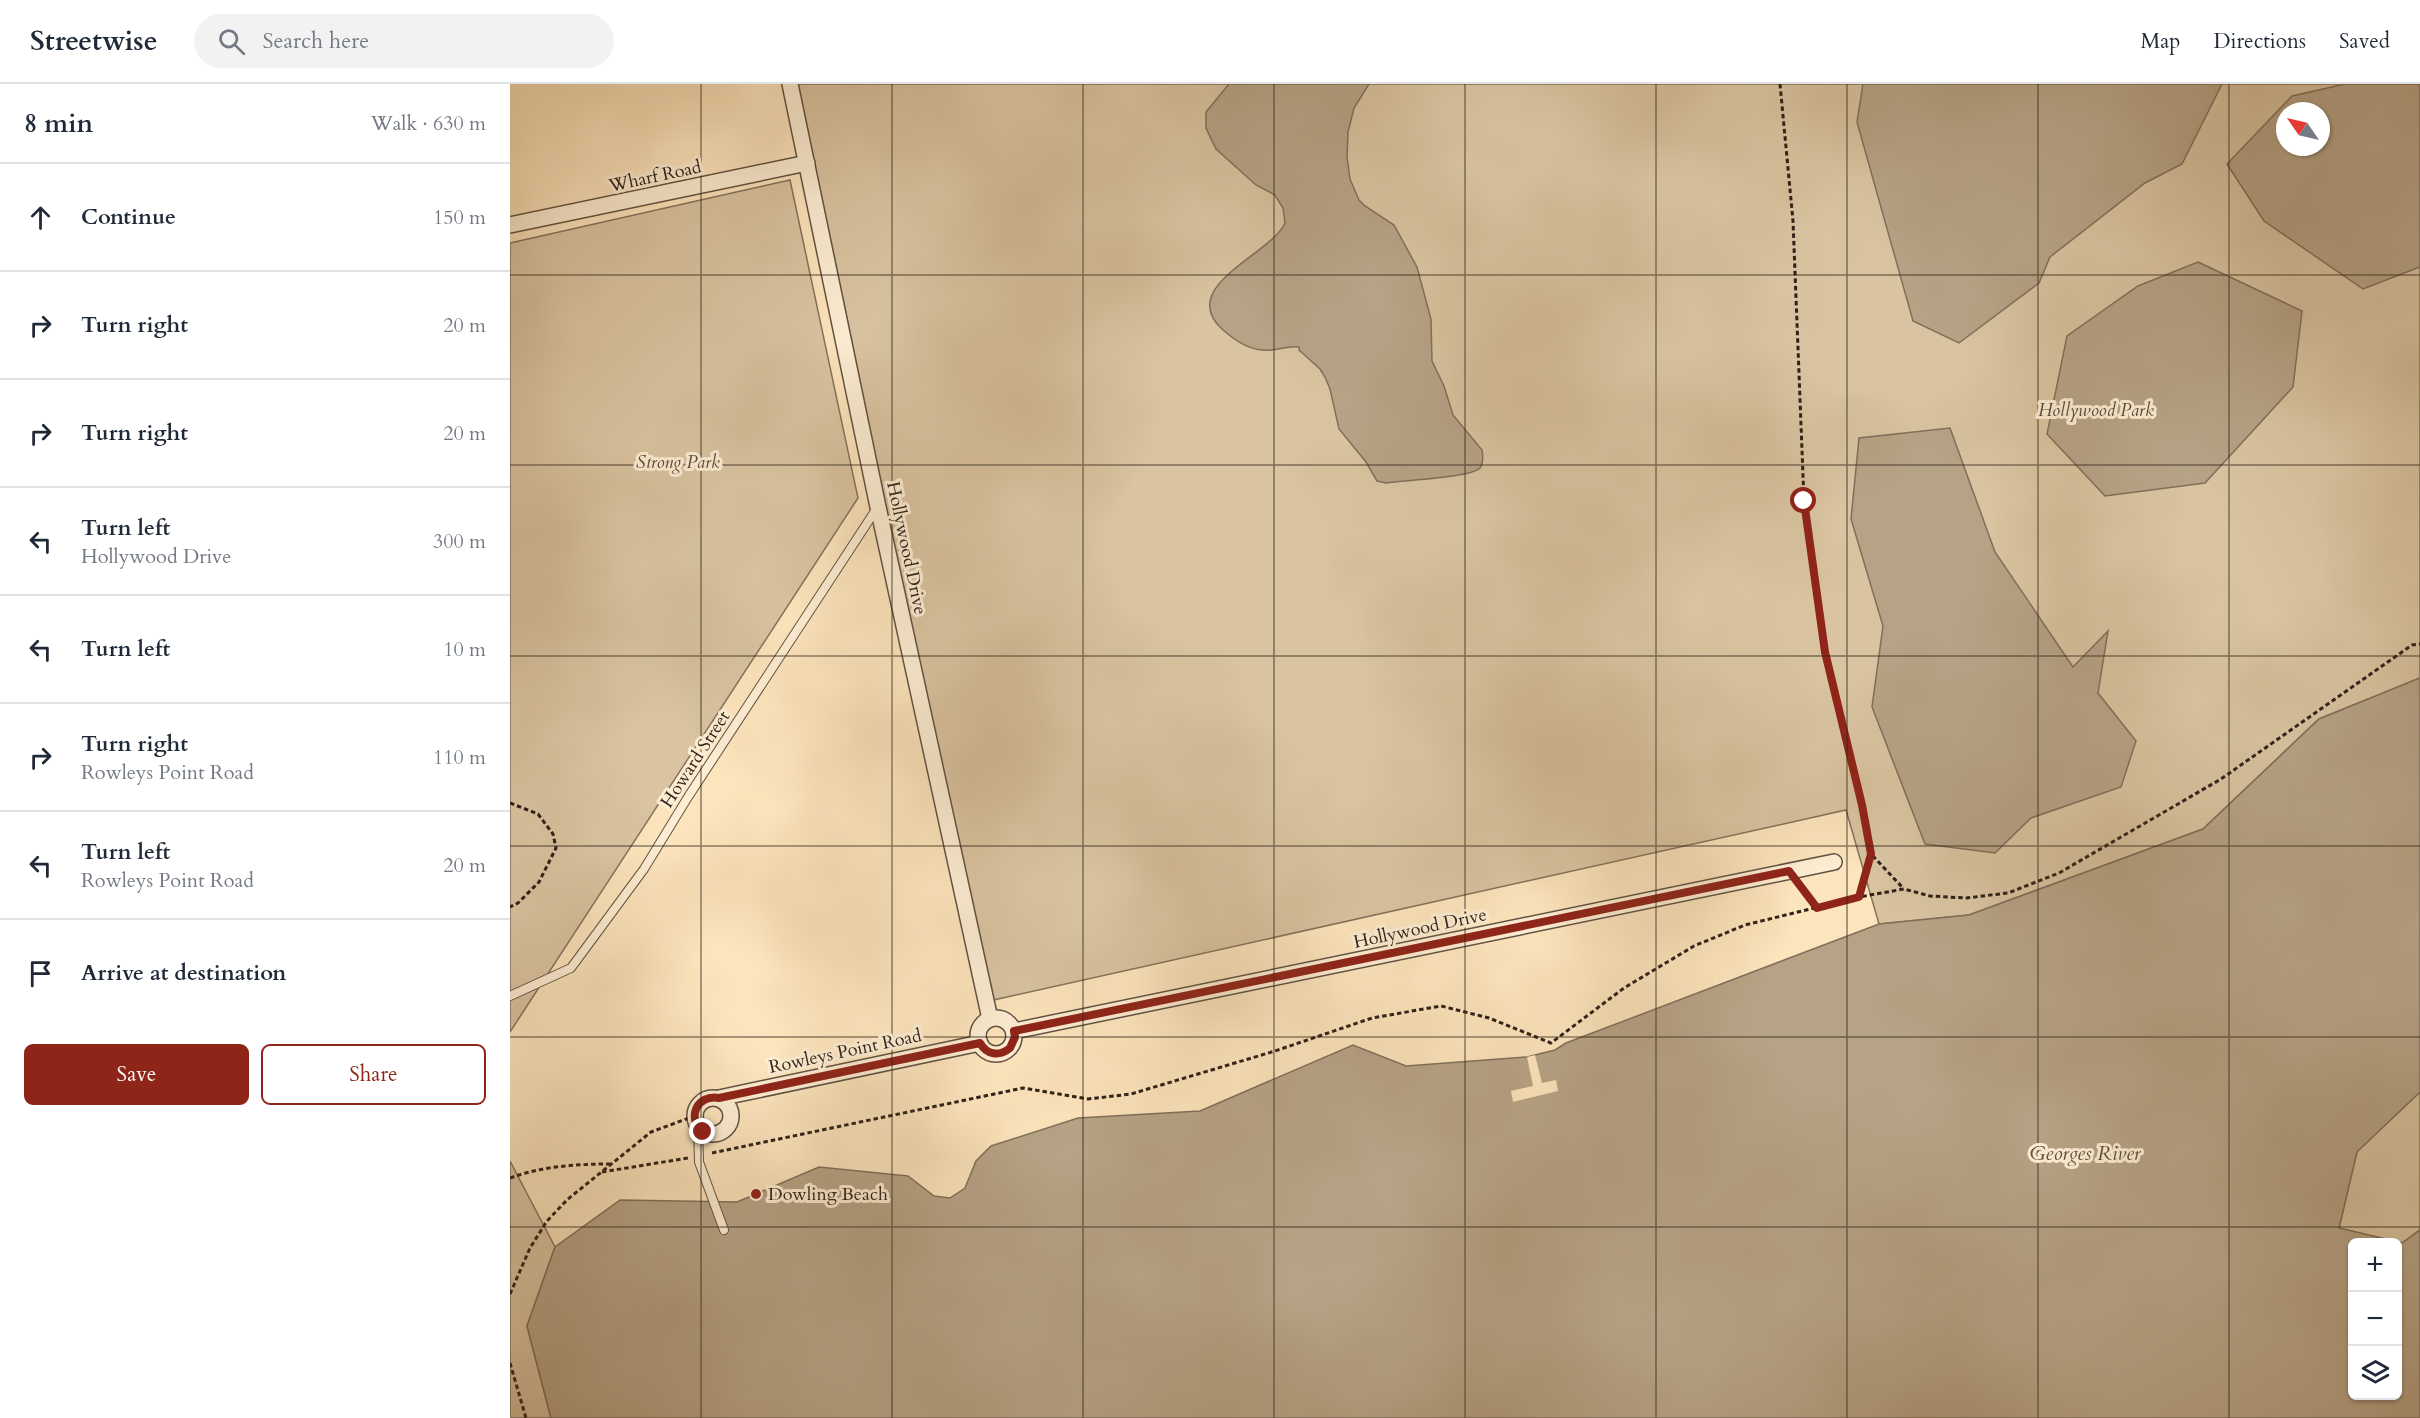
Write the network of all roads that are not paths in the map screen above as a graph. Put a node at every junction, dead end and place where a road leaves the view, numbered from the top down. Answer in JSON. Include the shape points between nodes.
{"nodes":[{"id":1,"x":790,"y":84,"type":"edge"},
{"id":2,"x":807,"y":163,"type":"junction"},
{"id":3,"x":510,"y":225,"type":"edge"},
{"id":4,"x":878,"y":507,"type":"junction"},
{"id":5,"x":1834,"y":862,"type":"dead end"},
{"id":6,"x":510,"y":996,"type":"edge"},
{"id":7,"x":990,"y":1019,"type":"junction"},
{"id":8,"x":1014,"y":1031,"type":"junction"},
{"id":9,"x":980,"y":1043,"type":"junction"},
{"id":10,"x":719,"y":1098,"type":"junction"},
{"id":11,"x":696,"y":1122,"type":"junction"},
{"id":12,"x":724,"y":1230,"type":"dead end"}],
"edges":[{"from":1,"to":2,"type":"street","name":"Hollywood Drive"},
{"from":2,"to":3,"type":"street","name":"Wharf Road"},
{"from":2,"to":4,"type":"street","name":"Hollywood Drive"},
{"from":4,"to":6,"type":"lane","name":"Howard Street","via":[[644,869],[571,968]]},
{"from":4,"to":7,"type":"street","name":"Hollywood Drive"},
{"from":5,"to":8,"type":"street","name":"Hollywood Drive"},
{"from":7,"to":8,"type":"street","via":[[1002,1018]]},
{"from":7,"to":9,"type":"street","via":[[979,1031]]},
{"from":8,"to":9,"type":"street","via":[[1010,1048],[999,1054],[988,1052]]},
{"from":9,"to":10,"type":"street","name":"Rowleys Point Road"},
{"from":10,"to":11,"type":"street","name":"Rowleys Point Road","via":[[707,1098],[697,1105]]},
{"from":10,"to":11,"type":"street","via":[[730,1111],[726,1129],[715,1134],[703,1132]]},
{"from":11,"to":12,"type":"lane","via":[[698,1156]]}]}
